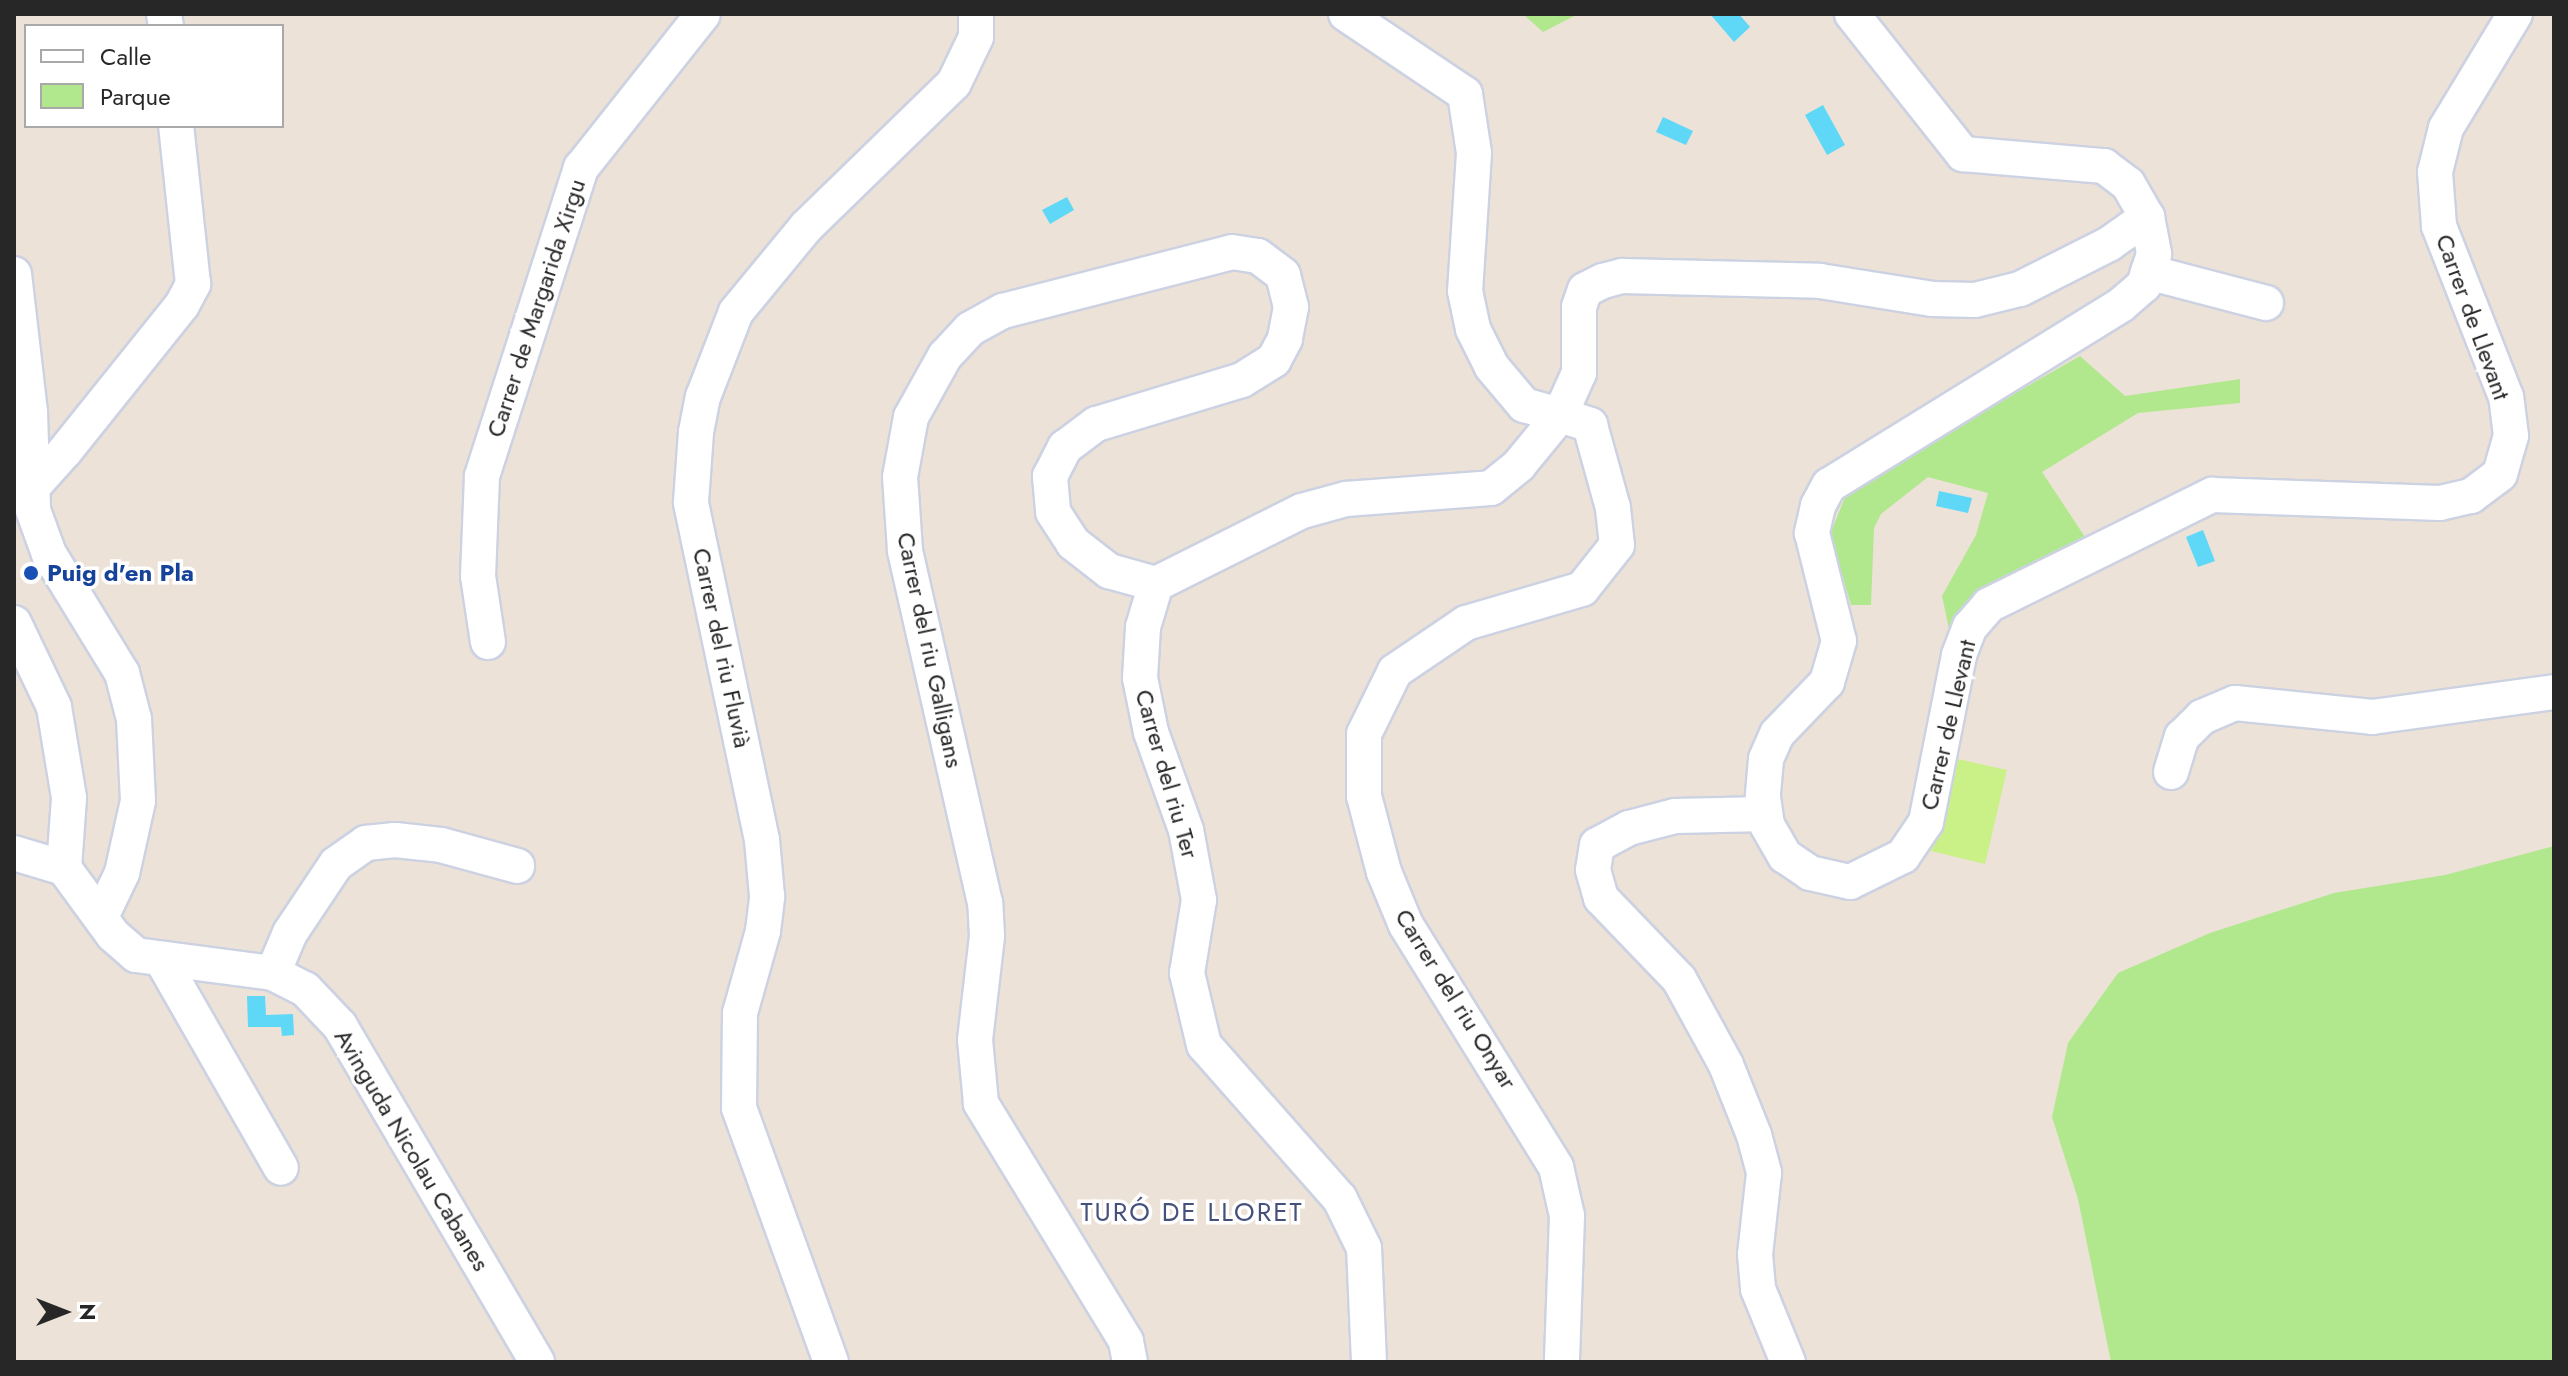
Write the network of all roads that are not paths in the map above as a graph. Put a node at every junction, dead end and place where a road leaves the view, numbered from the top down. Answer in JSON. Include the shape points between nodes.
{"nodes":[{"id":1,"x":703,"y":14,"type":"edge"},
{"id":2,"x":976,"y":14,"type":"edge"},
{"id":3,"x":1346,"y":14,"type":"edge"},
{"id":4,"x":1852,"y":14,"type":"edge"},
{"id":5,"x":2515,"y":14,"type":"edge"},
{"id":6,"x":176,"y":128,"type":"edge"},
{"id":7,"x":2147,"y":217,"type":"junction"},
{"id":8,"x":2148,"y":272,"type":"junction"},
{"id":9,"x":14,"y":274,"type":"edge"},
{"id":10,"x":2266,"y":303,"type":"dead end"},
{"id":11,"x":1560,"y":415,"type":"junction"},
{"id":12,"x":22,"y":490,"type":"edge"},
{"id":13,"x":1156,"y":584,"type":"junction"},
{"id":14,"x":14,"y":623,"type":"edge"},
{"id":15,"x":488,"y":642,"type":"dead end"},
{"id":16,"x":2554,"y":692,"type":"edge"},
{"id":17,"x":2171,"y":772,"type":"dead end"},
{"id":18,"x":1765,"y":814,"type":"junction"},
{"id":19,"x":14,"y":853,"type":"edge"},
{"id":20,"x":517,"y":866,"type":"dead end"},
{"id":21,"x":64,"y":868,"type":"junction"},
{"id":22,"x":101,"y":917,"type":"junction"},
{"id":23,"x":163,"y":962,"type":"junction"},
{"id":24,"x":273,"y":973,"type":"junction"},
{"id":25,"x":281,"y":1168,"type":"dead end"},
{"id":26,"x":537,"y":1362,"type":"edge"},
{"id":27,"x":831,"y":1362,"type":"edge"},
{"id":28,"x":1130,"y":1362,"type":"edge"},
{"id":29,"x":1369,"y":1362,"type":"edge"},
{"id":30,"x":1562,"y":1362,"type":"edge"},
{"id":31,"x":1788,"y":1362,"type":"edge"}],
"edges":[{"from":1,"to":15,"type":"street","name":"Carrer de Margarida Xirgu","via":[[581,168],[482,476],[478,576]]},
{"from":2,"to":27,"type":"street","name":"Carrer del riu Fluvià","via":[[976,37],[954,83],[806,227],[736,312],[703,397],[696,432],[691,502],[762,840],[767,896],[740,1013],[739,1108]]},
{"from":3,"to":11,"type":"street","via":[[1465,94],[1474,153],[1465,291],[1473,329],[1492,367],[1524,405]]},
{"from":4,"to":7,"type":"street","via":[[1963,154],[2104,166],[2128,184]]},
{"from":5,"to":18,"type":"street","name":"Carrer de Llevant","via":[[2446,128],[2435,172],[2439,226],[2506,397],[2511,436],[2500,474],[2471,496],[2440,503],[2212,495],[1989,605],[1959,655],[1926,822],[1903,856],[1850,882],[1810,873],[1785,856]]},
{"from":6,"to":12,"type":"street","via":[[193,284],[182,305]]},
{"from":7,"to":8,"type":"street","via":[[2154,254]]},
{"from":7,"to":11,"type":"street","via":[[2109,244],[2020,289],[1975,300],[1932,299],[1820,281],[1622,276],[1603,281],[1585,290],[1579,307],[1579,373]]},
{"from":8,"to":10,"type":"street"},
{"from":8,"to":18,"type":"street","name":"Carrer de Llevant","via":[[2144,285],[2121,305],[1829,485],[1812,533],[1839,641],[1827,682],[1777,734],[1766,759]]},
{"from":9,"to":12,"type":"street","via":[[30,412]]},
{"from":11,"to":13,"type":"street","via":[[1519,465],[1491,488],[1346,499],[1302,511]]},
{"from":11,"to":30,"type":"street","name":"Carrer del riu Onyar","via":[[1590,425],[1613,508],[1617,545],[1582,589],[1466,623],[1395,671],[1364,734],[1364,796],[1384,872],[1406,925],[1556,1167],[1567,1216]]},
{"from":12,"to":22,"type":"street","via":[[49,554],[116,661],[134,719],[138,801],[122,873]]},
{"from":13,"to":28,"type":"street","name":"Carrer del riu Galligans","via":[[1109,571],[1073,543],[1053,512],[1050,476],[1065,447],[1096,424],[1242,380],[1274,360],[1285,339],[1291,307],[1283,275],[1258,256],[1232,252],[1003,311],[970,329],[945,356],[911,417],[900,477],[905,550],[985,903],[987,936],[975,1040],[981,1103],[1126,1341]]},
{"from":13,"to":29,"type":"street","name":"Carrer del riu Ter","via":[[1143,627],[1140,678],[1151,732],[1186,830],[1199,900],[1187,973],[1204,1045],[1340,1199],[1364,1248]]},
{"from":14,"to":21,"type":"street","via":[[54,707],[69,798]]},
{"from":16,"to":17,"type":"street","via":[[2372,717],[2235,703],[2202,717],[2182,737]]},
{"from":18,"to":31,"type":"street","via":[[1675,816],[1629,828],[1597,845],[1593,870],[1601,898],[1679,979],[1726,1065],[1754,1135],[1764,1173],[1755,1254],[1758,1289]]},
{"from":19,"to":21,"type":"street"},
{"from":20,"to":24,"type":"street","via":[[441,845],[366,843],[336,864],[290,933]]},
{"from":21,"to":22,"type":"street","name":"Avinguda Nicolau Cabanes"},
{"from":22,"to":23,"type":"street","name":"Avinguda Nicolau Cabanes","via":[[136,955]]},
{"from":23,"to":24,"type":"street","name":"Avinguda Nicolau Cabanes"},
{"from":23,"to":25,"type":"street"},
{"from":24,"to":26,"type":"street","name":"Avinguda Nicolau Cabanes","via":[[305,989],[340,1026]]}]}
